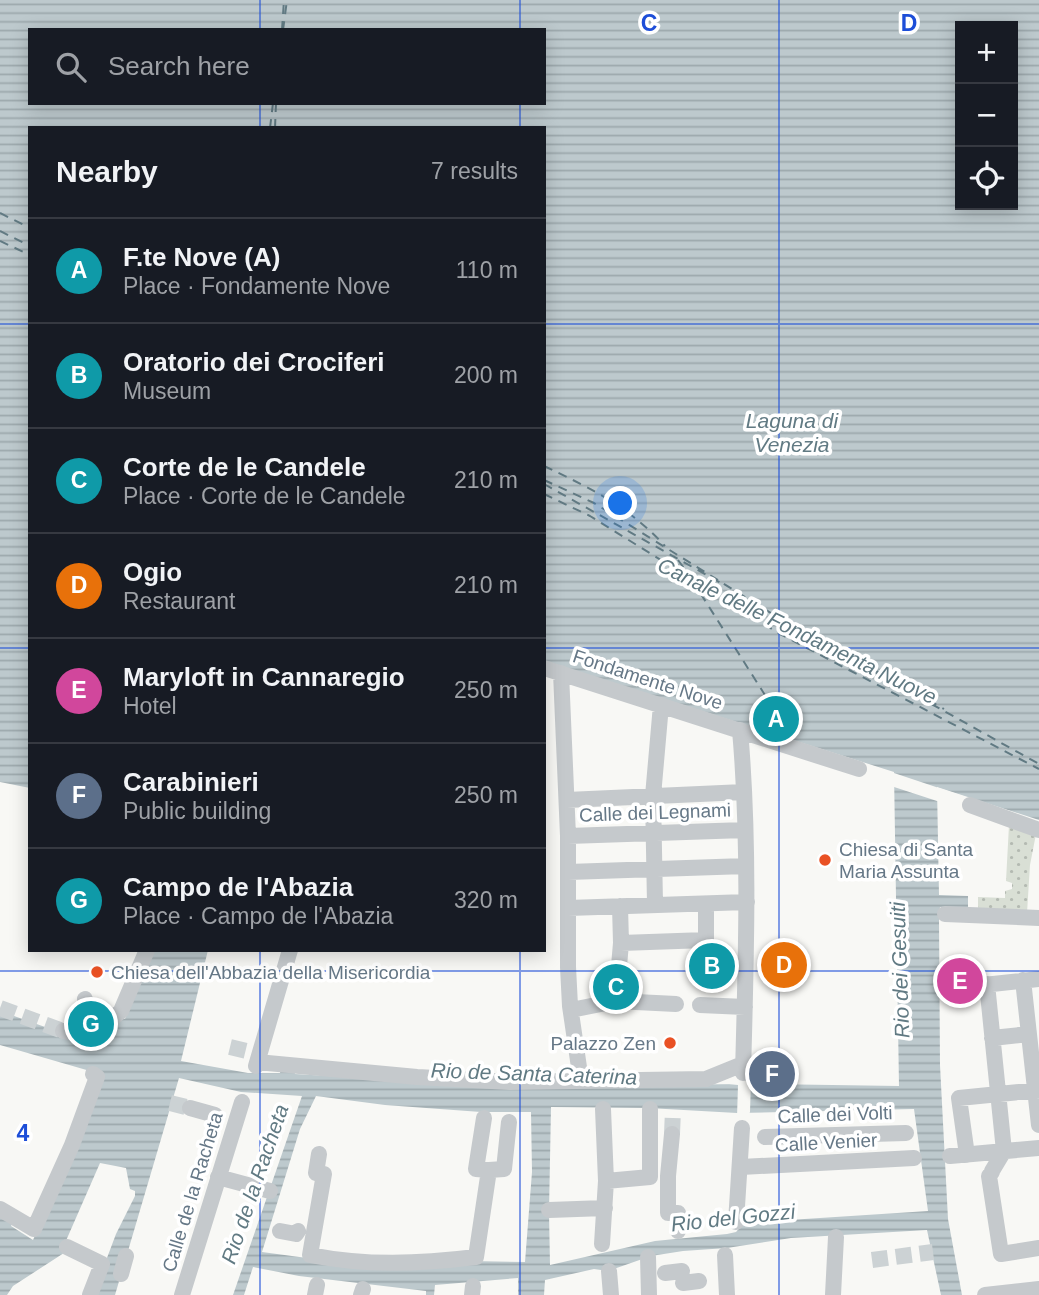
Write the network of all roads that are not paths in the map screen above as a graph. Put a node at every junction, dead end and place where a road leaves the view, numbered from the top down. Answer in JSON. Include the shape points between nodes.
{"nodes":[{"id":1,"x":546,"y":669,"type":"edge"},
{"id":2,"x":561,"y":673,"type":"junction"},
{"id":3,"x":661,"y":705,"type":"junction"},
{"id":4,"x":740,"y":730,"type":"junction"},
{"id":5,"x":859,"y":769,"type":"dead end"},
{"id":6,"x":744,"y":792,"type":"junction"},
{"id":7,"x":653,"y":796,"type":"junction"},
{"id":8,"x":567,"y":800,"type":"junction"},
{"id":9,"x":970,"y":805,"type":"dead end"},
{"id":10,"x":1039,"y":830,"type":"edge"},
{"id":11,"x":655,"y":833,"type":"junction"},
{"id":12,"x":745,"y":834,"type":"junction"},
{"id":13,"x":568,"y":836,"type":"junction"},
{"id":14,"x":746,"y":866,"type":"junction"},
{"id":15,"x":655,"y":871,"type":"junction"},
{"id":16,"x":568,"y":872,"type":"junction"},
{"id":17,"x":747,"y":902,"type":"junction"},
{"id":18,"x":711,"y":903,"type":"junction"},
{"id":19,"x":656,"y":904,"type":"junction"},
{"id":20,"x":620,"y":906,"type":"junction"},
{"id":21,"x":568,"y":908,"type":"junction"},
{"id":22,"x":945,"y":914,"type":"dead end"},
{"id":23,"x":1039,"y":918,"type":"edge"},
{"id":24,"x":621,"y":943,"type":"junction"},
{"id":25,"x":146,"y":952,"type":"edge"},
{"id":26,"x":289,"y":952,"type":"edge"},
{"id":27,"x":1031,"y":979,"type":"edge"},
{"id":28,"x":987,"y":984,"type":"junction"},
{"id":29,"x":946,"y":989,"type":"dead end"},
{"id":30,"x":85,"y":999,"type":"dead end"},
{"id":31,"x":616,"y":1001,"type":"junction"},
{"id":32,"x":676,"y":1004,"type":"dead end"},
{"id":33,"x":700,"y":1005,"type":"dead end"},
{"id":34,"x":745,"y":1007,"type":"junction"},
{"id":35,"x":570,"y":1008,"type":"junction"},
{"id":36,"x":63,"y":1031,"type":"tunnel mouth"},
{"id":37,"x":99,"y":1033,"type":"junction"},
{"id":38,"x":1029,"y":1034,"type":"junction"},
{"id":39,"x":992,"y":1038,"type":"junction"},
{"id":40,"x":93,"y":1074,"type":"dead end"},
{"id":41,"x":581,"y":1081,"type":"junction"},
{"id":42,"x":1037,"y":1090,"type":"edge"},
{"id":43,"x":997,"y":1094,"type":"junction"},
{"id":44,"x":242,"y":1102,"type":"dead end"},
{"id":45,"x":190,"y":1108,"type":"tunnel mouth"},
{"id":46,"x":603,"y":1109,"type":"dead end"},
{"id":47,"x":650,"y":1109,"type":"dead end"},
{"id":48,"x":215,"y":1115,"type":"dead end"},
{"id":49,"x":484,"y":1118,"type":"dead end"},
{"id":50,"x":509,"y":1122,"type":"dead end"},
{"id":51,"x":1039,"y":1125,"type":"edge"},
{"id":52,"x":906,"y":1133,"type":"dead end"},
{"id":53,"x":673,"y":1134,"type":"tunnel mouth"},
{"id":54,"x":744,"y":1135,"type":"dead end"},
{"id":55,"x":765,"y":1137,"type":"dead end"},
{"id":56,"x":1039,"y":1148,"type":"edge"},
{"id":57,"x":1004,"y":1151,"type":"junction"},
{"id":58,"x":319,"y":1154,"type":"dead end"},
{"id":59,"x":967,"y":1154,"type":"junction"},
{"id":60,"x":950,"y":1156,"type":"dead end"},
{"id":61,"x":914,"y":1158,"type":"dead end"},
{"id":62,"x":741,"y":1167,"type":"junction"},
{"id":63,"x":489,"y":1170,"type":"junction"},
{"id":64,"x":218,"y":1177,"type":"junction"},
{"id":65,"x":650,"y":1177,"type":"junction"},
{"id":66,"x":668,"y":1177,"type":"junction"},
{"id":67,"x":606,"y":1181,"type":"junction"},
{"id":68,"x":270,"y":1191,"type":"dead end"},
{"id":69,"x":605,"y":1208,"type":"junction"},
{"id":70,"x":0,"y":1209,"type":"edge"},
{"id":71,"x":549,"y":1210,"type":"dead end"},
{"id":72,"x":736,"y":1222,"type":"dead end"},
{"id":73,"x":309,"y":1227,"type":"junction"},
{"id":74,"x":280,"y":1231,"type":"dead end"},
{"id":75,"x":678,"y":1231,"type":"dead end"},
{"id":76,"x":836,"y":1237,"type":"dead end"},
{"id":77,"x":602,"y":1244,"type":"dead end"},
{"id":78,"x":67,"y":1247,"type":"dead end"},
{"id":79,"x":1039,"y":1248,"type":"edge"},
{"id":80,"x":725,"y":1255,"type":"dead end"},
{"id":81,"x":126,"y":1256,"type":"dead end"},
{"id":82,"x":648,"y":1257,"type":"dead end"},
{"id":83,"x":609,"y":1271,"type":"dead end"},
{"id":84,"x":665,"y":1273,"type":"dead end"},
{"id":85,"x":121,"y":1274,"type":"dead end"},
{"id":86,"x":688,"y":1278,"type":"dead end"},
{"id":87,"x":1039,"y":1289,"type":"edge"},
{"id":88,"x":90,"y":1295,"type":"edge"},
{"id":89,"x":182,"y":1295,"type":"edge"},
{"id":90,"x":611,"y":1295,"type":"edge"},
{"id":91,"x":649,"y":1295,"type":"edge"},
{"id":92,"x":727,"y":1295,"type":"edge"},
{"id":93,"x":833,"y":1295,"type":"edge"},
{"id":94,"x":985,"y":1295,"type":"edge"}],
"edges":[{"from":1,"to":2,"type":"street","name":"Fondamente Nove"},
{"from":2,"to":3,"type":"street","name":"Fondamente Nove"},
{"from":2,"to":8,"type":"street"},
{"from":3,"to":4,"type":"street","name":"Fondamente Nove"},
{"from":3,"to":7,"type":"street"},
{"from":4,"to":5,"type":"street","name":"Fondamente Nove"},
{"from":4,"to":6,"type":"street"},
{"from":6,"to":7,"type":"street"},
{"from":6,"to":12,"type":"street"},
{"from":7,"to":8,"type":"street"},
{"from":7,"to":11,"type":"street"},
{"from":8,"to":13,"type":"street"},
{"from":9,"to":10,"type":"street"},
{"from":11,"to":12,"type":"street","name":"Calle dei Legnami"},
{"from":11,"to":13,"type":"street","name":"Calle dei Legnami"},
{"from":11,"to":15,"type":"street"},
{"from":12,"to":14,"type":"street"},
{"from":13,"to":16,"type":"street"},
{"from":14,"to":15,"type":"street"},
{"from":14,"to":17,"type":"street"},
{"from":15,"to":16,"type":"street"},
{"from":15,"to":19,"type":"street"},
{"from":16,"to":21,"type":"street"},
{"from":17,"to":18,"type":"street"},
{"from":17,"to":34,"type":"street"},
{"from":18,"to":19,"type":"street"},
{"from":18,"to":24,"type":"street","via":[[706,940]]},
{"from":19,"to":20,"type":"street"},
{"from":20,"to":21,"type":"street"},
{"from":20,"to":24,"type":"street"},
{"from":21,"to":35,"type":"street"},
{"from":22,"to":23,"type":"street"},
{"from":24,"to":31,"type":"street"},
{"from":25,"to":37,"type":"street","via":[[118,1015],[105,1035]]},
{"from":26,"to":41,"type":"street","via":[[256,1064],[489,1081]]},
{"from":27,"to":28,"type":"street"},
{"from":27,"to":38,"type":"street"},
{"from":28,"to":29,"type":"street"},
{"from":28,"to":39,"type":"street"},
{"from":30,"to":37,"type":"street"},
{"from":31,"to":32,"type":"street"},
{"from":31,"to":35,"type":"street"},
{"from":33,"to":34,"type":"street"},
{"from":34,"to":41,"type":"street","via":[[743,1068],[706,1079]]},
{"from":35,"to":41,"type":"street"},
{"from":36,"to":37,"type":"street"},
{"from":38,"to":39,"type":"street"},
{"from":38,"to":42,"type":"street"},
{"from":39,"to":43,"type":"street"},
{"from":40,"to":70,"type":"street","via":[[97,1077],[72,1145],[34,1229]]},
{"from":42,"to":43,"type":"street"},
{"from":42,"to":51,"type":"street"},
{"from":43,"to":57,"type":"street"},
{"from":43,"to":59,"type":"street","via":[[959,1098]]},
{"from":44,"to":64,"type":"street","name":"Calle de la Racheta"},
{"from":45,"to":48,"type":"street"},
{"from":46,"to":67,"type":"street"},
{"from":47,"to":65,"type":"street"},
{"from":49,"to":63,"type":"street","via":[[476,1170]]},
{"from":50,"to":63,"type":"street","via":[[505,1169]]},
{"from":52,"to":55,"type":"street","name":"Calle dei Volti"},
{"from":53,"to":66,"type":"street"},
{"from":54,"to":62,"type":"street"},
{"from":56,"to":57,"type":"street"},
{"from":57,"to":59,"type":"street"},
{"from":57,"to":79,"type":"street","via":[[989,1176],[1000,1254]]},
{"from":58,"to":73,"type":"street","via":[[316,1173],[324,1174]]},
{"from":59,"to":60,"type":"street"},
{"from":61,"to":62,"type":"street","name":"Calle Venier"},
{"from":62,"to":72,"type":"street"},
{"from":63,"to":73,"type":"street","via":[[475,1257],[420,1264],[310,1255]]},
{"from":64,"to":68,"type":"street"},
{"from":64,"to":89,"type":"street","name":"Calle de la Racheta"},
{"from":65,"to":66,"type":"street"},
{"from":65,"to":67,"type":"street"},
{"from":66,"to":75,"type":"street","via":[[668,1213],[678,1213]]},
{"from":67,"to":69,"type":"street"},
{"from":69,"to":71,"type":"street"},
{"from":69,"to":77,"type":"street"},
{"from":73,"to":74,"type":"street","via":[[296,1234]]},
{"from":76,"to":93,"type":"street"},
{"from":78,"to":88,"type":"street","via":[[102,1264]]},
{"from":80,"to":92,"type":"street"},
{"from":81,"to":85,"type":"street"},
{"from":82,"to":91,"type":"street"},
{"from":83,"to":90,"type":"street"},
{"from":84,"to":86,"type":"street"},
{"from":87,"to":94,"type":"street"}]}
